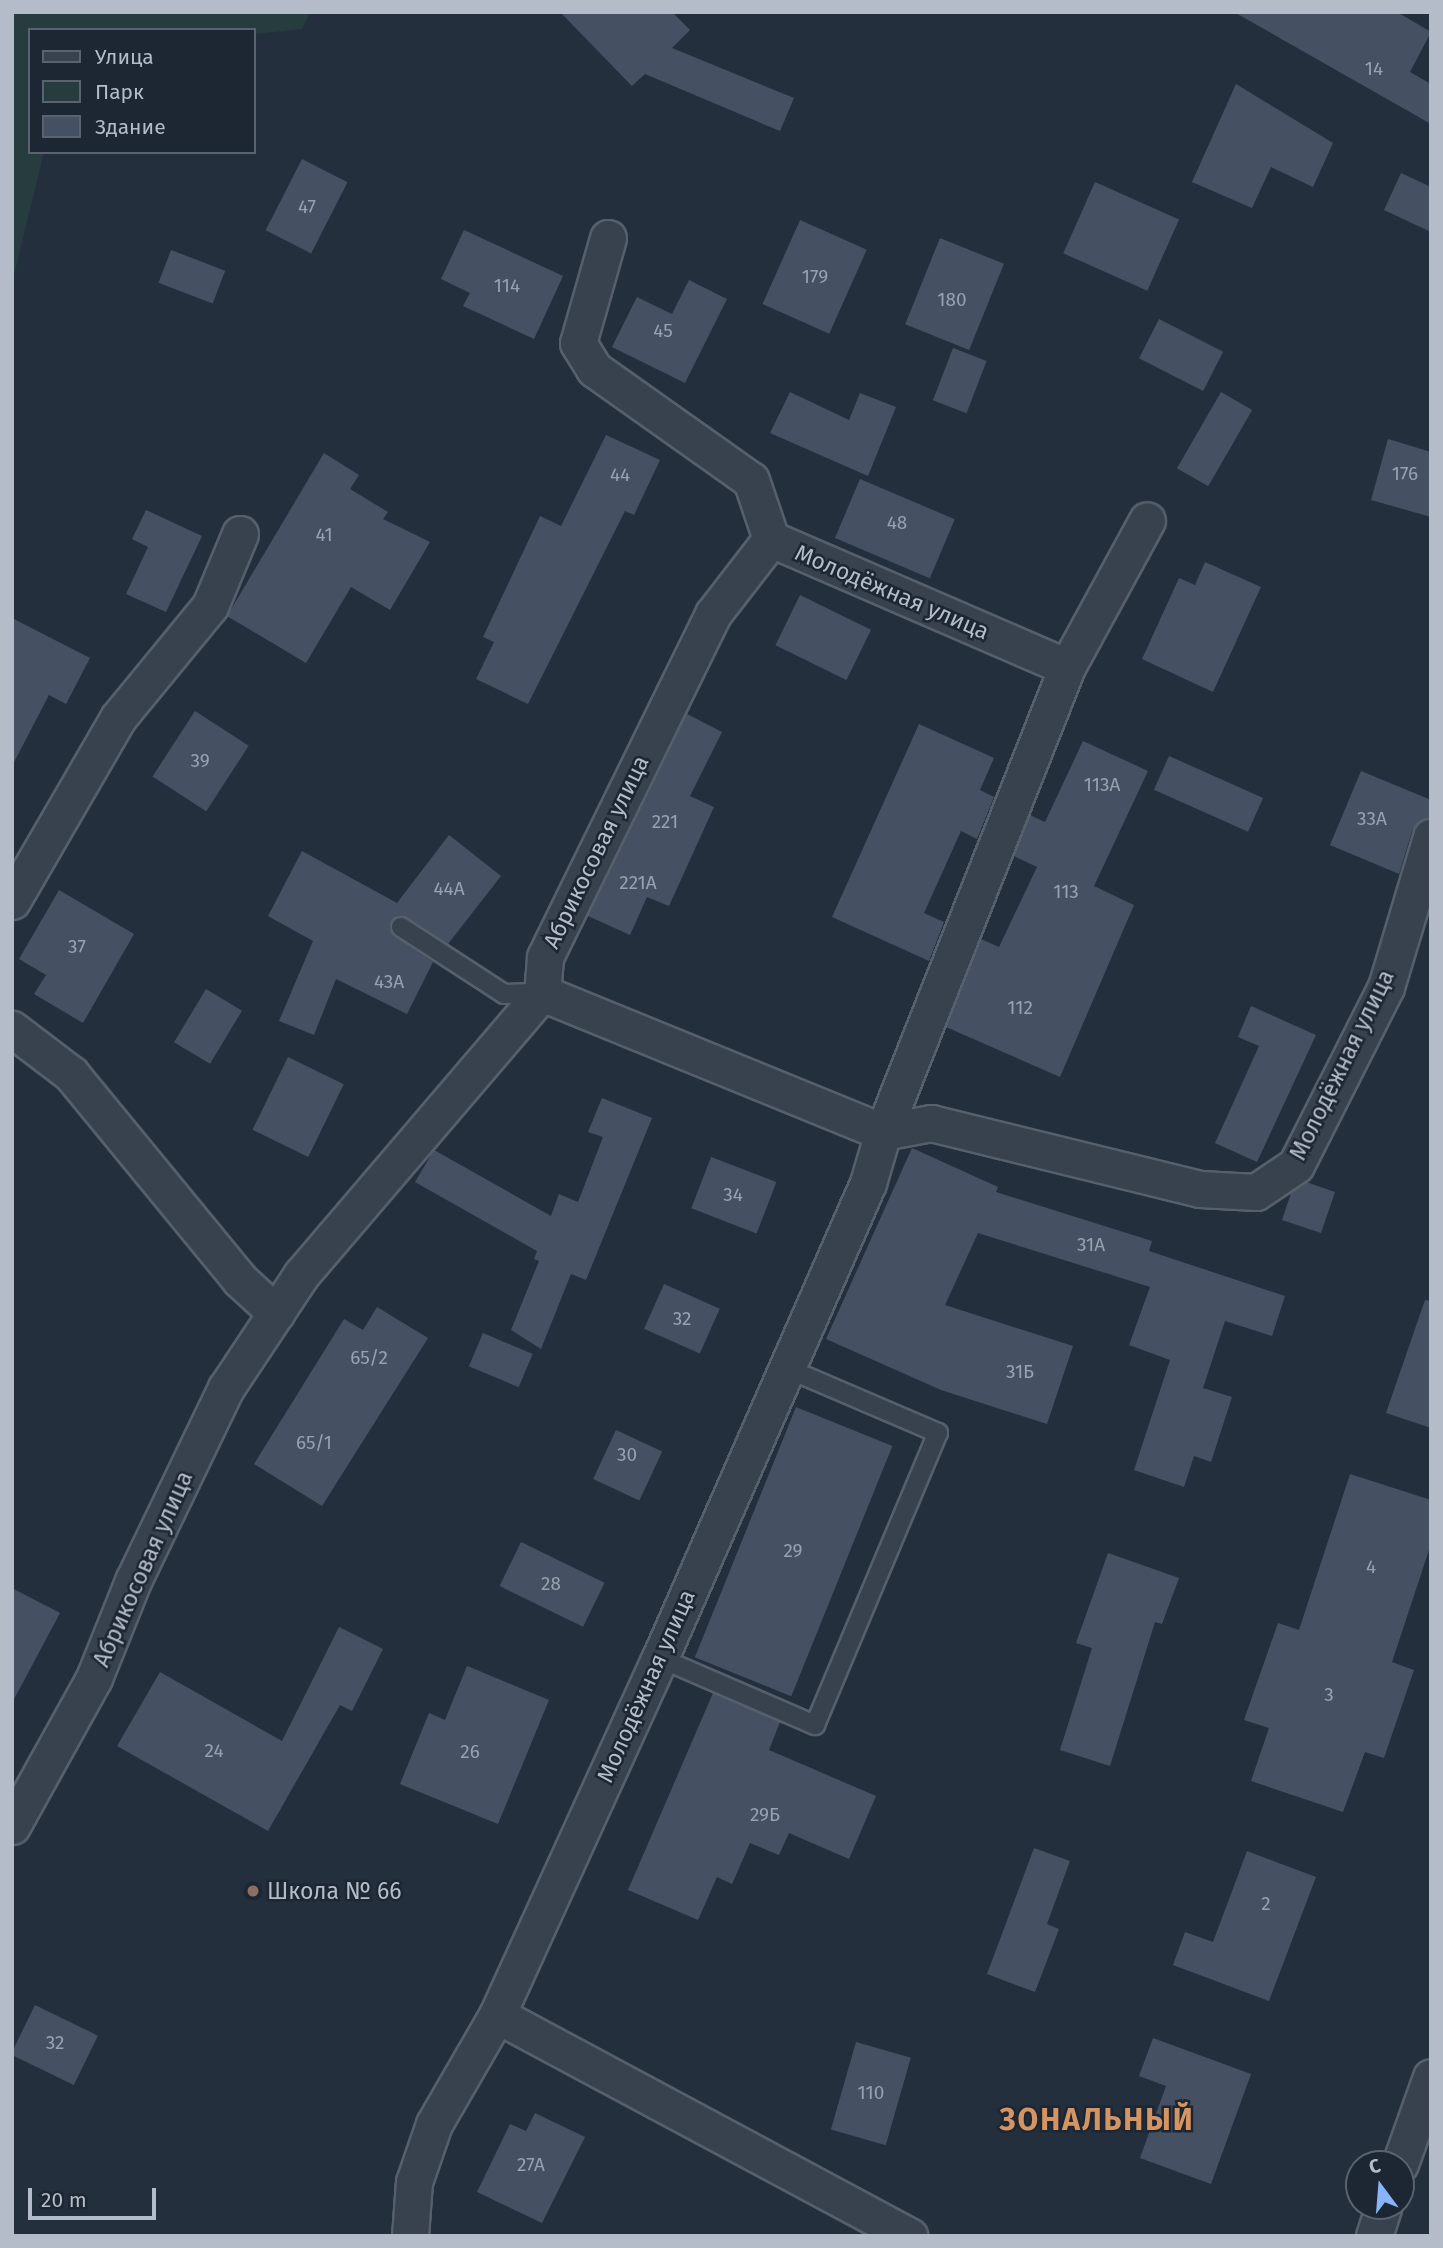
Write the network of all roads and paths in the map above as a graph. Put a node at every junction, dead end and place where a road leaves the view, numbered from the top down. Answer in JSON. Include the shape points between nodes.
{"nodes":[{"id":1,"x":608,"y":238,"type":"dead end"},
{"id":2,"x":1147,"y":520,"type":"dead end"},
{"id":3,"x":240,"y":534,"type":"dead end"},
{"id":4,"x":771,"y":539,"type":"junction"},
{"id":5,"x":1067,"y":667,"type":"junction"},
{"id":6,"x":1431,"y":837,"type":"edge"},
{"id":7,"x":12,"y":901,"type":"edge"},
{"id":8,"x":401,"y":927,"type":"dead end"},
{"id":9,"x":542,"y":993,"type":"junction"},
{"id":10,"x":12,"y":1029,"type":"edge"},
{"id":11,"x":883,"y":1132,"type":"junction"},
{"id":12,"x":276,"y":1313,"type":"junction"},
{"id":13,"x":786,"y":1368,"type":"junction"},
{"id":14,"x":660,"y":1658,"type":"junction"},
{"id":15,"x":12,"y":1826,"type":"edge"},
{"id":16,"x":497,"y":2015,"type":"junction"},
{"id":17,"x":1431,"y":2077,"type":"edge"},
{"id":18,"x":1404,"y":2150,"type":"edge"},
{"id":19,"x":410,"y":2236,"type":"edge"},
{"id":20,"x":909,"y":2236,"type":"edge"}],
"edges":[{"from":1,"to":4,"type":"street","name":"Молодёжная улица","via":[[578,343],[594,369],[751,480]]},
{"from":2,"to":5,"type":"street","name":"Молодёжная улица"},
{"from":3,"to":7,"type":"street","via":[[210,606],[118,718]]},
{"from":4,"to":5,"type":"street","name":"Молодёжная улица"},
{"from":4,"to":9,"type":"street","name":"Абрикосовая улица","via":[[713,614],[545,957]]},
{"from":5,"to":11,"type":"street","name":"Молодёжная улица"},
{"from":6,"to":11,"type":"street","name":"Молодёжная улица","via":[[1386,987],[1296,1165],[1256,1192],[1200,1189],[931,1123]]},
{"from":8,"to":9,"type":"lane","via":[[504,994]]},
{"from":9,"to":11,"type":"street"},
{"from":9,"to":12,"type":"street","name":"Абрикосовая улица","via":[[301,1275]]},
{"from":10,"to":12,"type":"street","via":[[71,1074],[240,1280]]},
{"from":11,"to":13,"type":"street","name":"Молодёжная улица","via":[[868,1183]]},
{"from":12,"to":15,"type":"street","name":"Абрикосовая улица","via":[[226,1388],[133,1581],[94,1678]]},
{"from":13,"to":14,"type":"street","name":"Молодёжная улица"},
{"from":13,"to":14,"type":"lane","via":[[938,1433],[815,1725]]},
{"from":14,"to":16,"type":"street","name":"Молодёжная улица"},
{"from":16,"to":19,"type":"street","name":"Молодёжная улица","via":[[434,2124],[414,2182]]},
{"from":16,"to":20,"type":"street"},
{"from":17,"to":18,"type":"street"}]}
